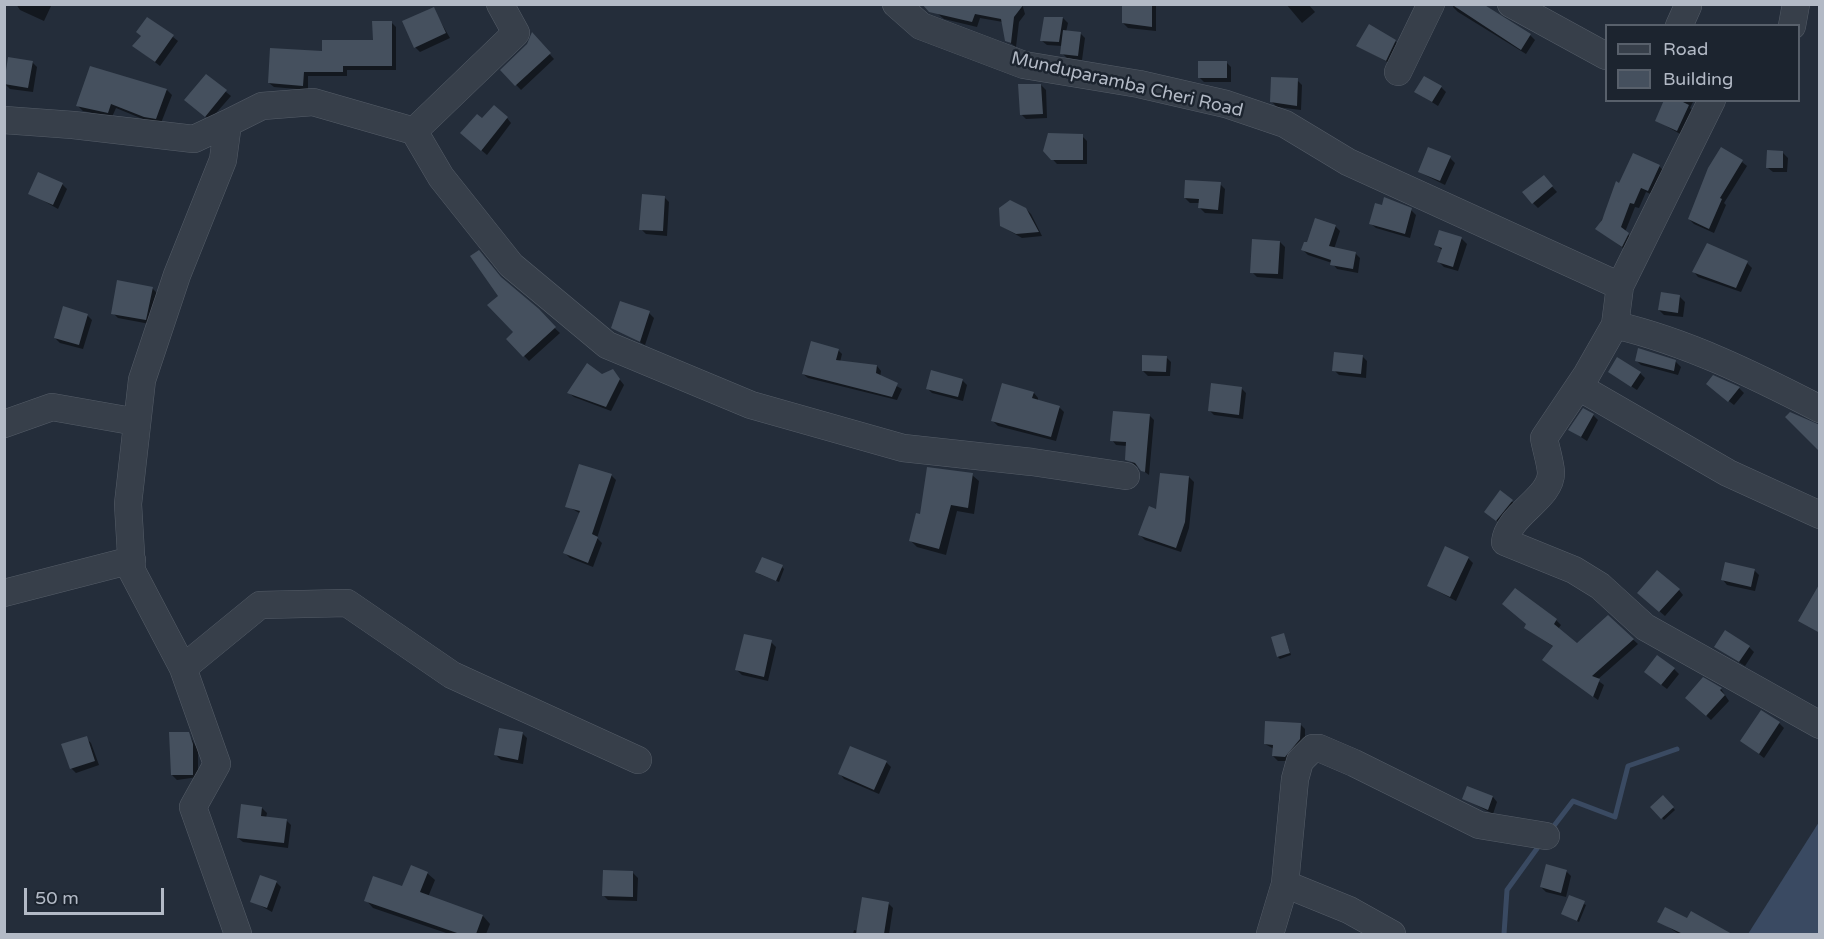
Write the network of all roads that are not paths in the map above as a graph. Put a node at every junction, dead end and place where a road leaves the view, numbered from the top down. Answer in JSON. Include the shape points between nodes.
{"nodes":[{"id":1,"x":500,"y":4,"type":"edge"},
{"id":2,"x":896,"y":4,"type":"edge"},
{"id":3,"x":1431,"y":4,"type":"edge"},
{"id":4,"x":1511,"y":4,"type":"edge"},
{"id":5,"x":1796,"y":4,"type":"edge"},
{"id":6,"x":1792,"y":24,"type":"edge"},
{"id":7,"x":1605,"y":55,"type":"edge"},
{"id":8,"x":1398,"y":72,"type":"dead end"},
{"id":9,"x":1710,"y":102,"type":"edge"},
{"id":10,"x":4,"y":120,"type":"edge"},
{"id":11,"x":228,"y":123,"type":"junction"},
{"id":12,"x":414,"y":131,"type":"junction"},
{"id":13,"x":1620,"y":286,"type":"junction"},
{"id":14,"x":1615,"y":325,"type":"junction"},
{"id":15,"x":1579,"y":387,"type":"junction"},
{"id":16,"x":1820,"y":409,"type":"edge"},
{"id":17,"x":137,"y":422,"type":"junction"},
{"id":18,"x":4,"y":424,"type":"edge"},
{"id":19,"x":1126,"y":476,"type":"dead end"},
{"id":20,"x":1820,"y":515,"type":"edge"},
{"id":21,"x":127,"y":565,"type":"junction"},
{"id":22,"x":4,"y":593,"type":"edge"},
{"id":23,"x":183,"y":668,"type":"junction"},
{"id":24,"x":1820,"y":725,"type":"edge"},
{"id":25,"x":638,"y":760,"type":"dead end"},
{"id":26,"x":1546,"y":837,"type":"dead end"},
{"id":27,"x":1285,"y":884,"type":"junction"},
{"id":28,"x":238,"y":934,"type":"edge"},
{"id":29,"x":1270,"y":934,"type":"edge"},
{"id":30,"x":1392,"y":934,"type":"edge"}],
"edges":[{"from":1,"to":12,"type":"street","via":[[516,33]]},
{"from":2,"to":13,"type":"street","name":"Munduparamba Cheri Road","via":[[921,26],[1024,65],[1226,104],[1285,124],[1348,162]]},
{"from":3,"to":8,"type":"street"},
{"from":4,"to":7,"type":"street"},
{"from":5,"to":6,"type":"street"},
{"from":9,"to":13,"type":"street"},
{"from":10,"to":11,"type":"street","via":[[194,139]]},
{"from":11,"to":12,"type":"street","via":[[262,105],[313,102]]},
{"from":11,"to":17,"type":"street","via":[[222,160],[142,380]]},
{"from":12,"to":19,"type":"street","via":[[441,177],[511,265],[607,345],[751,405],[903,448]]},
{"from":13,"to":14,"type":"street"},
{"from":14,"to":15,"type":"street"},
{"from":14,"to":16,"type":"street","via":[[1653,334],[1730,364]]},
{"from":15,"to":20,"type":"street","via":[[1728,472]]},
{"from":15,"to":24,"type":"street","via":[[1544,438],[1551,473],[1548,485],[1506,531],[1505,542],[1574,570],[1600,586],[1645,627]]},
{"from":17,"to":18,"type":"street","via":[[52,406]]},
{"from":17,"to":21,"type":"street","via":[[128,504]]},
{"from":21,"to":22,"type":"street"},
{"from":21,"to":23,"type":"street"},
{"from":23,"to":25,"type":"street","via":[[260,605],[347,603],[452,675]]},
{"from":23,"to":28,"type":"street","via":[[217,764],[193,807]]},
{"from":26,"to":27,"type":"street","via":[[1479,825],[1354,763],[1313,748],[1300,761],[1295,779]]},
{"from":27,"to":29,"type":"street"},
{"from":27,"to":30,"type":"street","via":[[1349,910]]}]}
